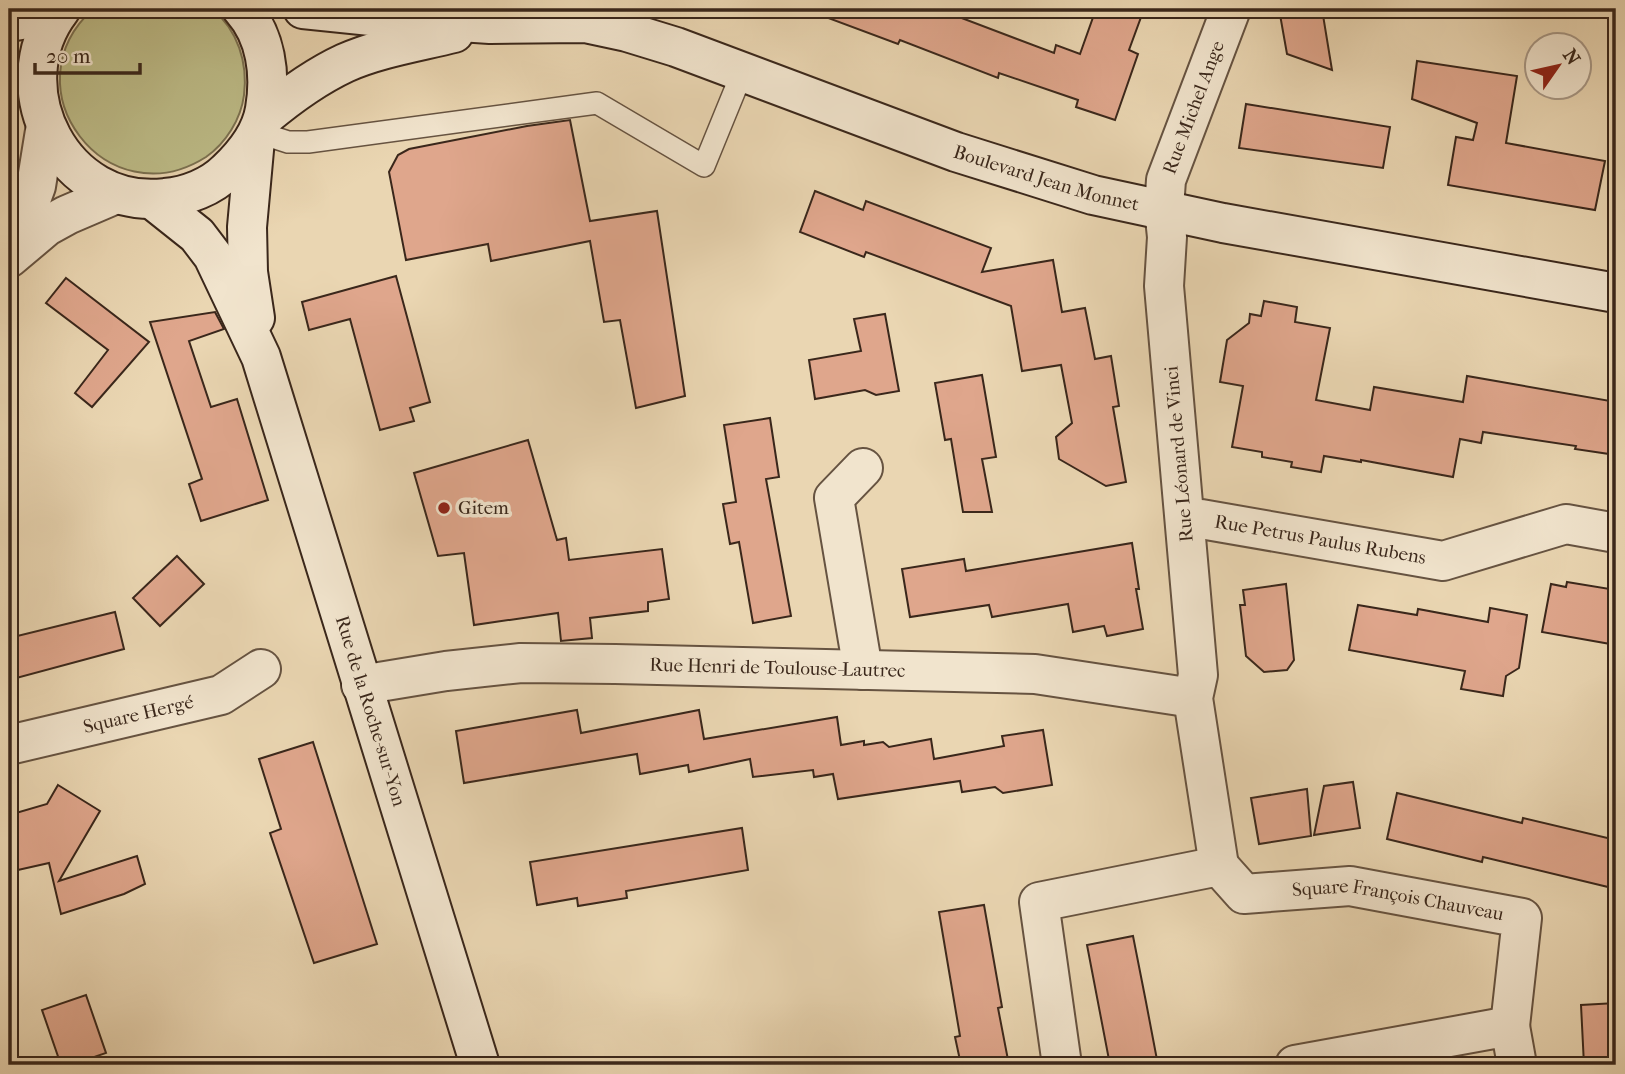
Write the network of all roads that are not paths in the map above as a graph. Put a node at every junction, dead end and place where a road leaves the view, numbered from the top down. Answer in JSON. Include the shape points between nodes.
{"nodes":[{"id":1,"x":242,"y":9,"type":"edge"},
{"id":2,"x":303,"y":9,"type":"edge"},
{"id":3,"x":1231,"y":9,"type":"edge"},
{"id":4,"x":59,"y":11,"type":"edge"},
{"id":5,"x":9,"y":22,"type":"edge"},
{"id":6,"x":490,"y":24,"type":"junction"},
{"id":7,"x":742,"y":73,"type":"junction"},
{"id":8,"x":9,"y":85,"type":"edge"},
{"id":9,"x":42,"y":122,"type":"junction"},
{"id":10,"x":258,"y":129,"type":"junction"},
{"id":11,"x":134,"y":197,"type":"junction"},
{"id":12,"x":1164,"y":208,"type":"junction"},
{"id":13,"x":9,"y":242,"type":"edge"},
{"id":14,"x":9,"y":258,"type":"edge"},
{"id":15,"x":1616,"y":293,"type":"edge"},
{"id":16,"x":261,"y":358,"type":"junction"},
{"id":17,"x":863,"y":468,"type":"dead end"},
{"id":18,"x":1186,"y":519,"type":"junction"},
{"id":19,"x":1616,"y":533,"type":"edge"},
{"id":20,"x":261,"y":669,"type":"dead end"},
{"id":21,"x":863,"y":670,"type":"junction"},
{"id":22,"x":361,"y":685,"type":"junction"},
{"id":23,"x":1193,"y":698,"type":"junction"},
{"id":24,"x":9,"y":745,"type":"edge"},
{"id":25,"x":1219,"y":866,"type":"junction"},
{"id":26,"x":1510,"y":1026,"type":"junction"},
{"id":27,"x":480,"y":1065,"type":"edge"},
{"id":28,"x":1062,"y":1065,"type":"edge"},
{"id":29,"x":1295,"y":1065,"type":"edge"},
{"id":30,"x":1517,"y":1065,"type":"edge"}],
"edges":[{"from":1,"to":10,"type":"street","name":"Rue de la Roche-sur-Yon","via":[[259,36],[267,62],[268,90]]},
{"from":2,"to":6,"type":"street","name":"Boulevard Jean Monnet"},
{"from":3,"to":12,"type":"street","name":"Rue Michel Ange","via":[[1166,180]]},
{"from":4,"to":5,"type":"street"},
{"from":4,"to":9,"type":"street","via":[[36,61],[34,87]]},
{"from":6,"to":7,"type":"street","name":"Boulevard Jean Monnet","via":[[585,23],[676,47]]},
{"from":6,"to":10,"type":"street","name":"Boulevard Jean Monnet","via":[[346,63],[293,93]]},
{"from":7,"to":10,"type":"lane","via":[[704,166],[597,103],[308,142],[288,142]]},
{"from":7,"to":12,"type":"street","name":"Boulevard Jean Monnet","via":[[956,152],[1093,195]]},
{"from":8,"to":9,"type":"street","name":"Rue de la Roche-sur-Yon"},
{"from":9,"to":11,"type":"street","name":"Rue de la Roche-sur-Yon","via":[[74,170],[94,185]]},
{"from":9,"to":13,"type":"street","via":[[36,186]]},
{"from":10,"to":11,"type":"street","name":"Boulevard Jean Monnet","via":[[240,159],[201,189],[178,197]]},
{"from":10,"to":16,"type":"street","name":"Rue de la Roche-sur-Yon","via":[[247,227],[248,272]]},
{"from":11,"to":14,"type":"street","name":"Boulevard Jean Monnet","via":[[67,215]]},
{"from":11,"to":16,"type":"street","name":"Rue de la Roche-sur-Yon","via":[[197,235],[213,256]]},
{"from":12,"to":15,"type":"street","name":"Boulevard Jean Monnet","via":[[1223,223]]},
{"from":12,"to":18,"type":"street","name":"Rue Léonard de Vinci","via":[[1164,286]]},
{"from":16,"to":22,"type":"street","name":"Rue de la Roche-sur-Yon"},
{"from":17,"to":21,"type":"street","via":[[834,498]]},
{"from":18,"to":19,"type":"street","name":"Rue Petrus Paulus Rubens","via":[[1443,561],[1566,524]]},
{"from":18,"to":23,"type":"street","name":"Rue Léonard de Vinci","via":[[1198,675]]},
{"from":20,"to":24,"type":"street","name":"Square Hergé","via":[[221,695]]},
{"from":21,"to":22,"type":"street","name":"Rue Henri de Toulouse-Lautrec","via":[[521,663]]},
{"from":21,"to":23,"type":"street","name":"Rue Henri de Toulouse-Lautrec","via":[[1035,674]]},
{"from":22,"to":27,"type":"street","name":"Rue de la Roche-sur-Yon"},
{"from":23,"to":25,"type":"street"},
{"from":25,"to":26,"type":"street","name":"Square François Chauveau","via":[[1244,894],[1350,886],[1522,918]]},
{"from":25,"to":28,"type":"street","via":[[1040,902]]},
{"from":26,"to":29,"type":"street"},
{"from":26,"to":30,"type":"street","name":"Square François Chauveau"}]}
